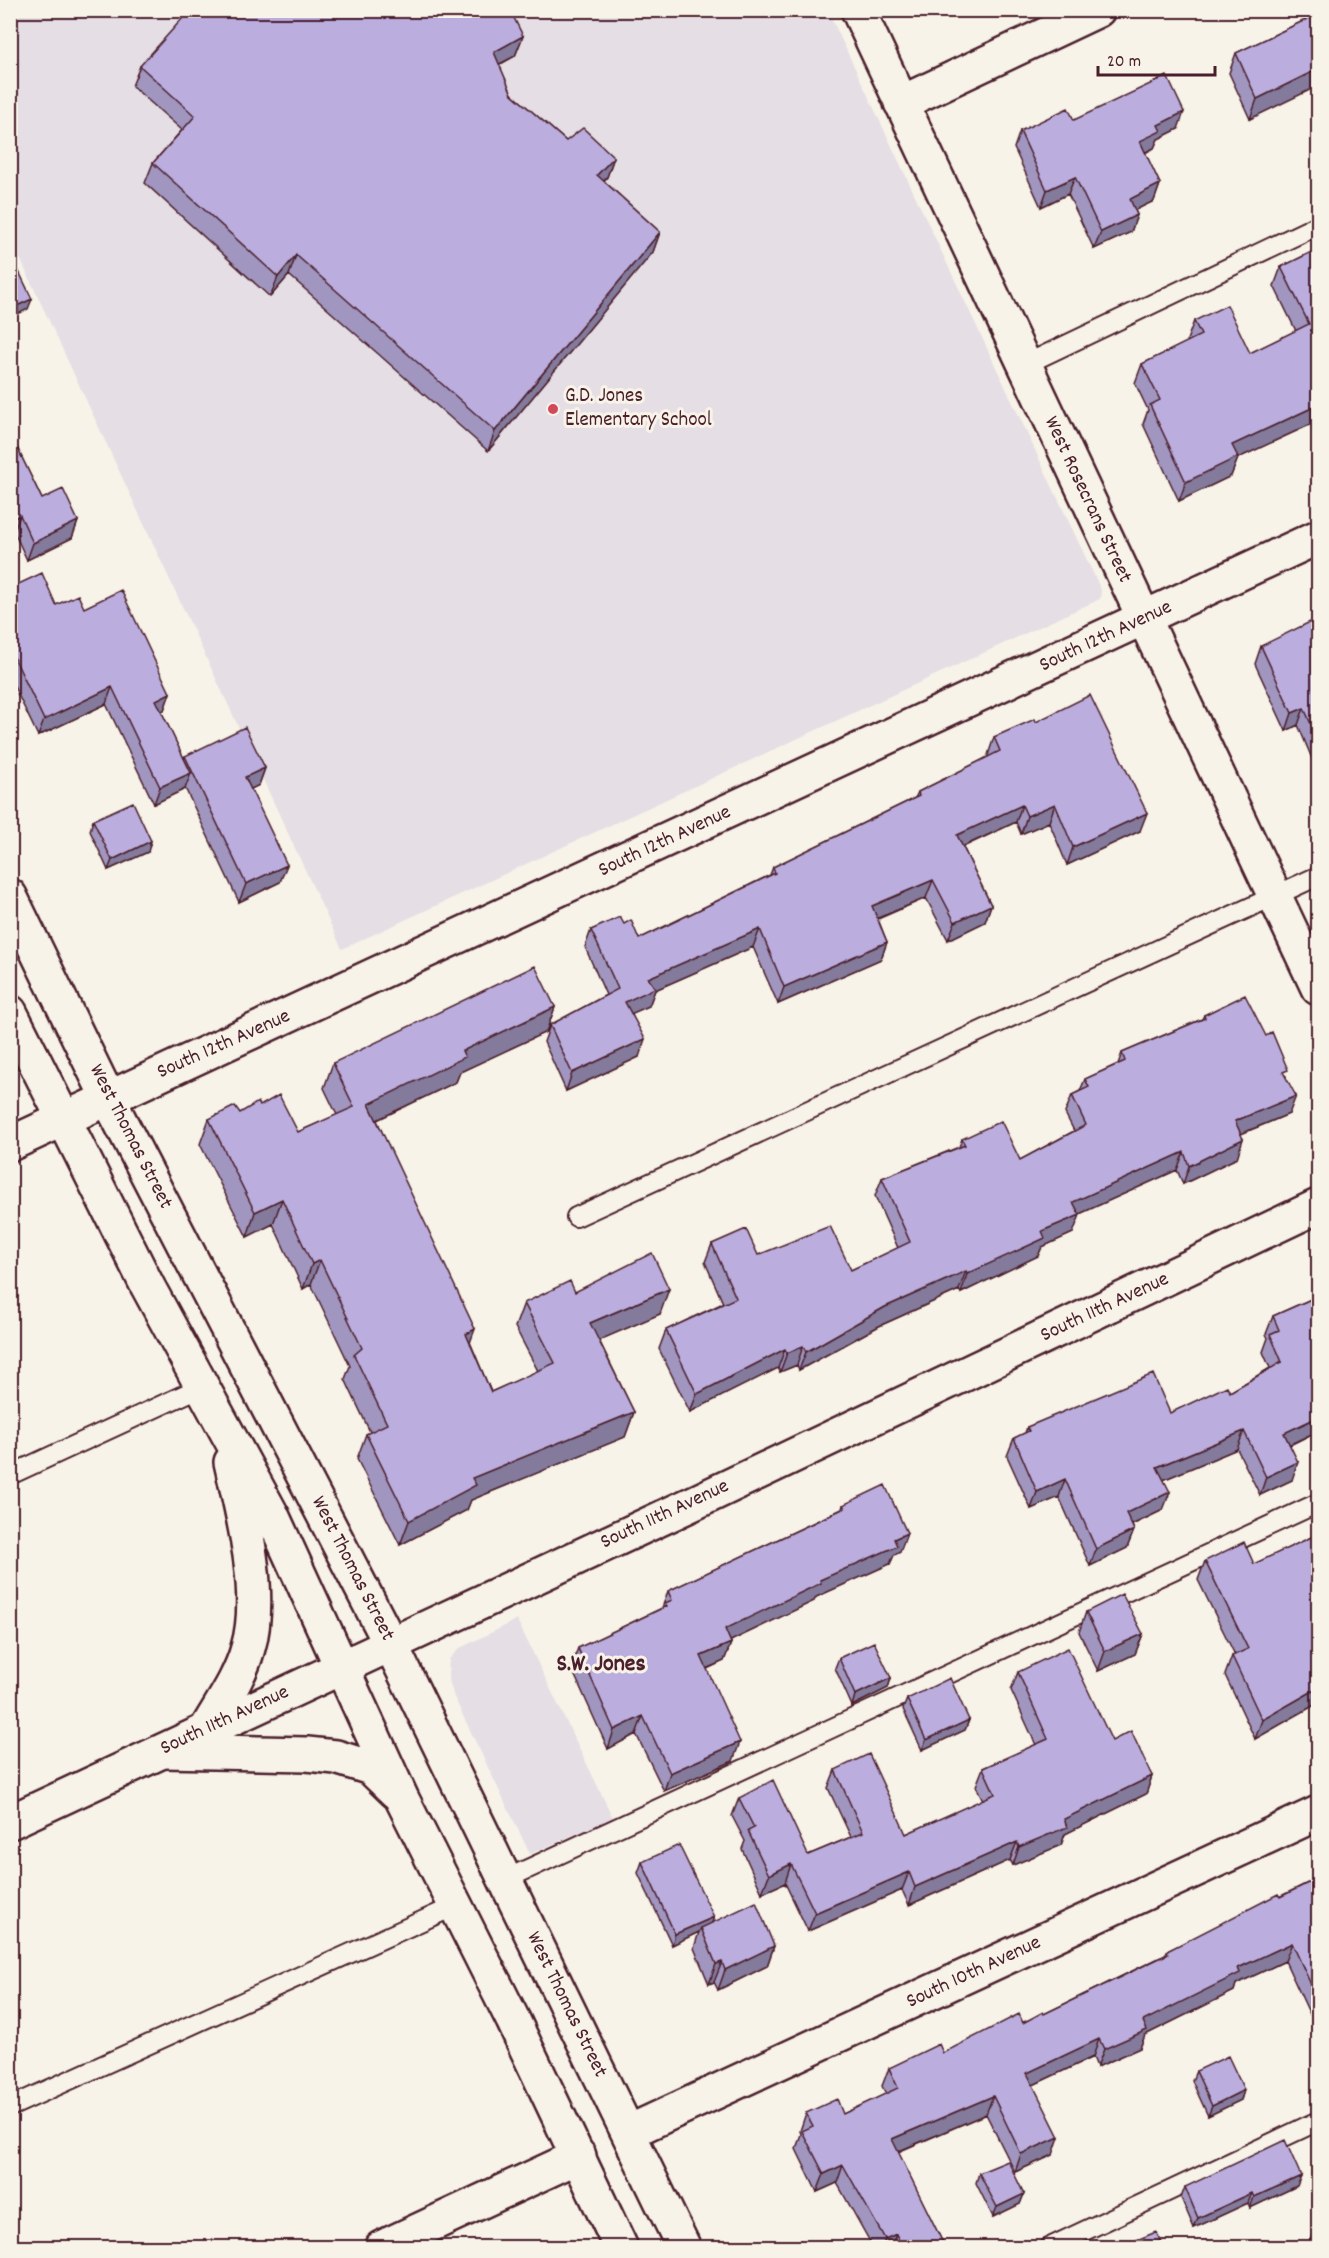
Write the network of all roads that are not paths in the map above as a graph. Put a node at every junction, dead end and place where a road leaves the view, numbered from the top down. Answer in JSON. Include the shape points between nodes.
{"nodes":[{"id":1,"x":858,"y":10,"type":"edge"},
{"id":2,"x":1098,"y":10,"type":"edge"},
{"id":3,"x":900,"y":103,"type":"junction"},
{"id":4,"x":1318,"y":225,"type":"edge"},
{"id":5,"x":1024,"y":365,"type":"junction"},
{"id":6,"x":1318,"y":537,"type":"edge"},
{"id":7,"x":1143,"y":620,"type":"junction"},
{"id":8,"x":1318,"y":876,"type":"edge"},
{"id":9,"x":10,"y":896,"type":"edge"},
{"id":10,"x":1275,"y":897,"type":"junction"},
{"id":11,"x":1318,"y":988,"type":"edge"},
{"id":12,"x":10,"y":1012,"type":"edge"},
{"id":13,"x":108,"y":1098,"type":"junction"},
{"id":14,"x":63,"y":1119,"type":"junction"},
{"id":15,"x":10,"y":1144,"type":"edge"},
{"id":16,"x":1318,"y":1206,"type":"edge"},
{"id":17,"x":576,"y":1217,"type":"dead end"},
{"id":18,"x":203,"y":1386,"type":"junction"},
{"id":19,"x":222,"y":1422,"type":"junction"},
{"id":20,"x":10,"y":1475,"type":"edge"},
{"id":21,"x":1318,"y":1503,"type":"edge"},
{"id":22,"x":390,"y":1643,"type":"junction"},
{"id":23,"x":339,"y":1667,"type":"junction"},
{"id":24,"x":206,"y":1730,"type":"junction"},
{"id":25,"x":163,"y":1751,"type":"junction"},
{"id":26,"x":402,"y":1798,"type":"junction"},
{"id":27,"x":1318,"y":1813,"type":"edge"},
{"id":28,"x":10,"y":1822,"type":"edge"},
{"id":29,"x":504,"y":1880,"type":"junction"},
{"id":30,"x":454,"y":1906,"type":"junction"},
{"id":31,"x":10,"y":2107,"type":"edge"},
{"id":32,"x":1318,"y":2121,"type":"edge"},
{"id":33,"x":630,"y":2132,"type":"junction"},
{"id":34,"x":579,"y":2156,"type":"junction"},
{"id":35,"x":381,"y":2247,"type":"edge"},
{"id":36,"x":621,"y":2247,"type":"edge"},
{"id":37,"x":684,"y":2247,"type":"edge"},
{"id":38,"x":1048,"y":2247,"type":"edge"}],
"edges":[{"from":1,"to":3,"type":"street","name":"West Rosecrans Street"},
{"from":2,"to":3,"type":"street"},
{"from":3,"to":5,"type":"street","name":"West Rosecrans Street"},
{"from":4,"to":5,"type":"lane"},
{"from":5,"to":7,"type":"street","name":"West Rosecrans Street"},
{"from":6,"to":7,"type":"street","name":"South 12th Avenue"},
{"from":7,"to":10,"type":"street","name":"West Rosecrans Street"},
{"from":7,"to":13,"type":"street","name":"South 12th Avenue"},
{"from":8,"to":10,"type":"lane"},
{"from":9,"to":13,"type":"street","name":"West Thomas Street"},
{"from":10,"to":11,"type":"street","name":"West Rosecrans Street"},
{"from":10,"to":17,"type":"lane"},
{"from":12,"to":14,"type":"street"},
{"from":13,"to":14,"type":"street","name":"South 12th Avenue"},
{"from":13,"to":22,"type":"street","name":"West Thomas Street"},
{"from":14,"to":15,"type":"street","name":"South 12th Avenue"},
{"from":14,"to":18,"type":"street"},
{"from":16,"to":22,"type":"street","name":"South 11th Avenue"},
{"from":18,"to":19,"type":"street"},
{"from":18,"to":20,"type":"lane"},
{"from":19,"to":23,"type":"street","via":[[272,1515]]},
{"from":19,"to":24,"type":"street","via":[[247,1542],[254,1606],[248,1648]]},
{"from":21,"to":29,"type":"lane"},
{"from":22,"to":23,"type":"street","name":"South 11th Avenue"},
{"from":22,"to":29,"type":"street","name":"West Thomas Street"},
{"from":23,"to":24,"type":"street","name":"South 11th Avenue"},
{"from":23,"to":26,"type":"street"},
{"from":24,"to":25,"type":"street","name":"South 11th Avenue"},
{"from":25,"to":26,"type":"street","via":[[336,1757],[371,1768]]},
{"from":25,"to":28,"type":"street","name":"South 11th Avenue"},
{"from":26,"to":30,"type":"street"},
{"from":27,"to":33,"type":"street","name":"South 10th Avenue"},
{"from":29,"to":33,"type":"street","name":"West Thomas Street"},
{"from":30,"to":31,"type":"lane"},
{"from":30,"to":34,"type":"street"},
{"from":32,"to":38,"type":"lane"},
{"from":33,"to":37,"type":"street","name":"West Thomas Street"},
{"from":34,"to":35,"type":"street"},
{"from":34,"to":36,"type":"street"}]}
